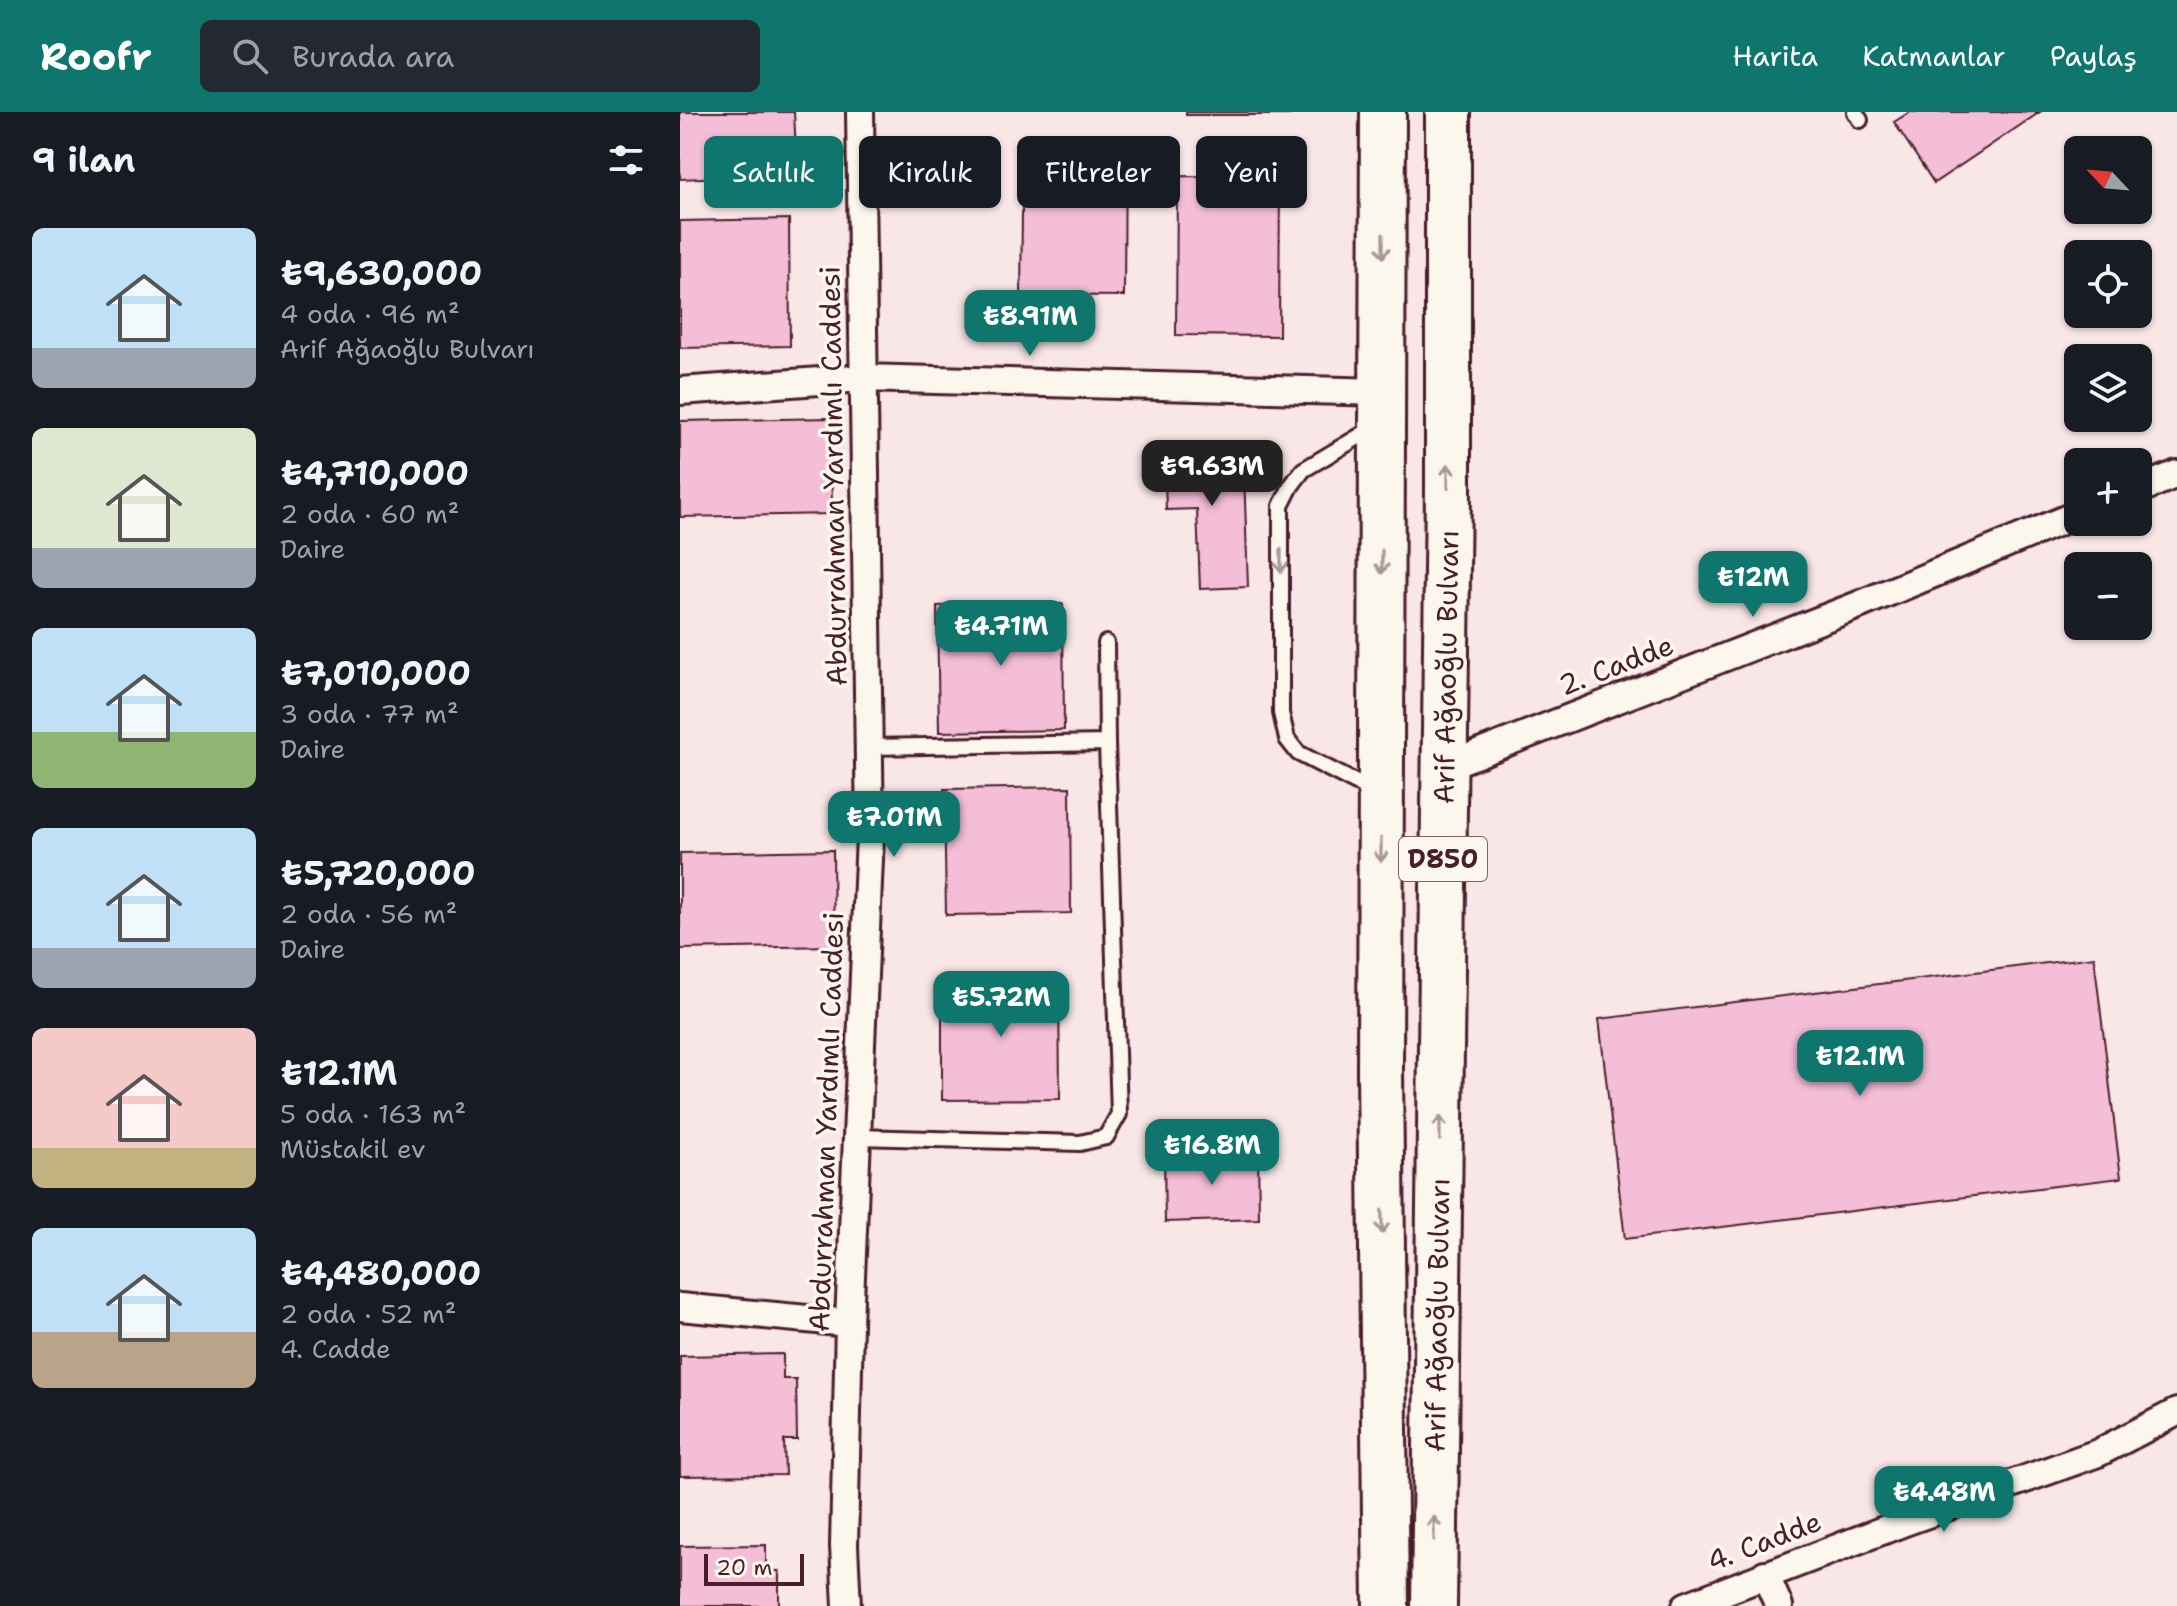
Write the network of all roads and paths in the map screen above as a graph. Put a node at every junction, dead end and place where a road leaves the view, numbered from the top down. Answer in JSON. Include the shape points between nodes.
{"nodes":[{"id":1,"x":860,"y":112,"type":"edge"},
{"id":2,"x":1383,"y":112,"type":"edge"},
{"id":3,"x":1448,"y":112,"type":"edge"},
{"id":4,"x":862,"y":378,"type":"junction"},
{"id":5,"x":680,"y":391,"type":"edge"},
{"id":6,"x":1382,"y":407,"type":"junction"},
{"id":7,"x":2177,"y":474,"type":"edge"},
{"id":8,"x":2152,"y":484,"type":"edge"},
{"id":9,"x":2064,"y":520,"type":"edge"},
{"id":10,"x":1106,"y":643,"type":"dead end"},
{"id":11,"x":1107,"y":743,"type":"junction"},
{"id":12,"x":869,"y":747,"type":"junction"},
{"id":13,"x":1444,"y":767,"type":"junction"},
{"id":14,"x":1381,"y":796,"type":"junction"},
{"id":15,"x":857,"y":1137,"type":"junction"},
{"id":16,"x":680,"y":1307,"type":"edge"},
{"id":17,"x":849,"y":1323,"type":"junction"},
{"id":18,"x":2177,"y":1412,"type":"edge"},
{"id":19,"x":1765,"y":1574,"type":"junction"},
{"id":20,"x":847,"y":1606,"type":"edge"},
{"id":21,"x":1386,"y":1606,"type":"edge"},
{"id":22,"x":1434,"y":1606,"type":"edge"},
{"id":23,"x":1686,"y":1606,"type":"edge"},
{"id":24,"x":1779,"y":1606,"type":"edge"}],
"edges":[{"from":1,"to":4,"type":"street","name":"Abdurrahman Yardımlı Caddesi"},
{"from":2,"to":6,"type":"highway","name":"Arif Ağaoğlu Bulvarı","number":"D850","one_way":true},
{"from":13,"to":3,"type":"highway","name":"Arif Ağaoğlu Bulvarı","number":"D850","one_way":true},
{"from":4,"to":5,"type":"street"},
{"from":4,"to":6,"type":"street"},
{"from":4,"to":12,"type":"street","name":"Abdurrahman Yardımlı Caddesi"},
{"from":6,"to":14,"type":"highway","name":"Arif Ağaoğlu Bulvarı","number":"D850","one_way":true},
{"from":6,"to":14,"type":"lane","one_way":true,"via":[[1303,470],[1281,506],[1281,713],[1287,739],[1298,753]]},
{"from":7,"to":8,"type":"street"},
{"from":9,"to":13,"type":"street","name":"2. Cadde"},
{"from":10,"to":11,"type":"lane"},
{"from":11,"to":12,"type":"lane"},
{"from":11,"to":15,"type":"lane","via":[[1119,1114],[1106,1137],[1080,1143]]},
{"from":12,"to":15,"type":"street","name":"Abdurrahman Yardımlı Caddesi"},
{"from":22,"to":13,"type":"highway","name":"Arif Ağaoğlu Bulvarı","number":"D850","one_way":true},
{"from":14,"to":21,"type":"highway","name":"Arif Ağaoğlu Bulvarı","number":"D850","one_way":true},
{"from":15,"to":17,"type":"street","name":"Abdurrahman Yardımlı Caddesi"},
{"from":16,"to":17,"type":"street"},
{"from":17,"to":20,"type":"street","name":"Abdurrahman Yardımlı Caddesi"},
{"from":18,"to":19,"type":"street","name":"4. Cadde","via":[[2098,1453]]},
{"from":19,"to":23,"type":"street","name":"4. Cadde"},
{"from":19,"to":24,"type":"street"}]}
